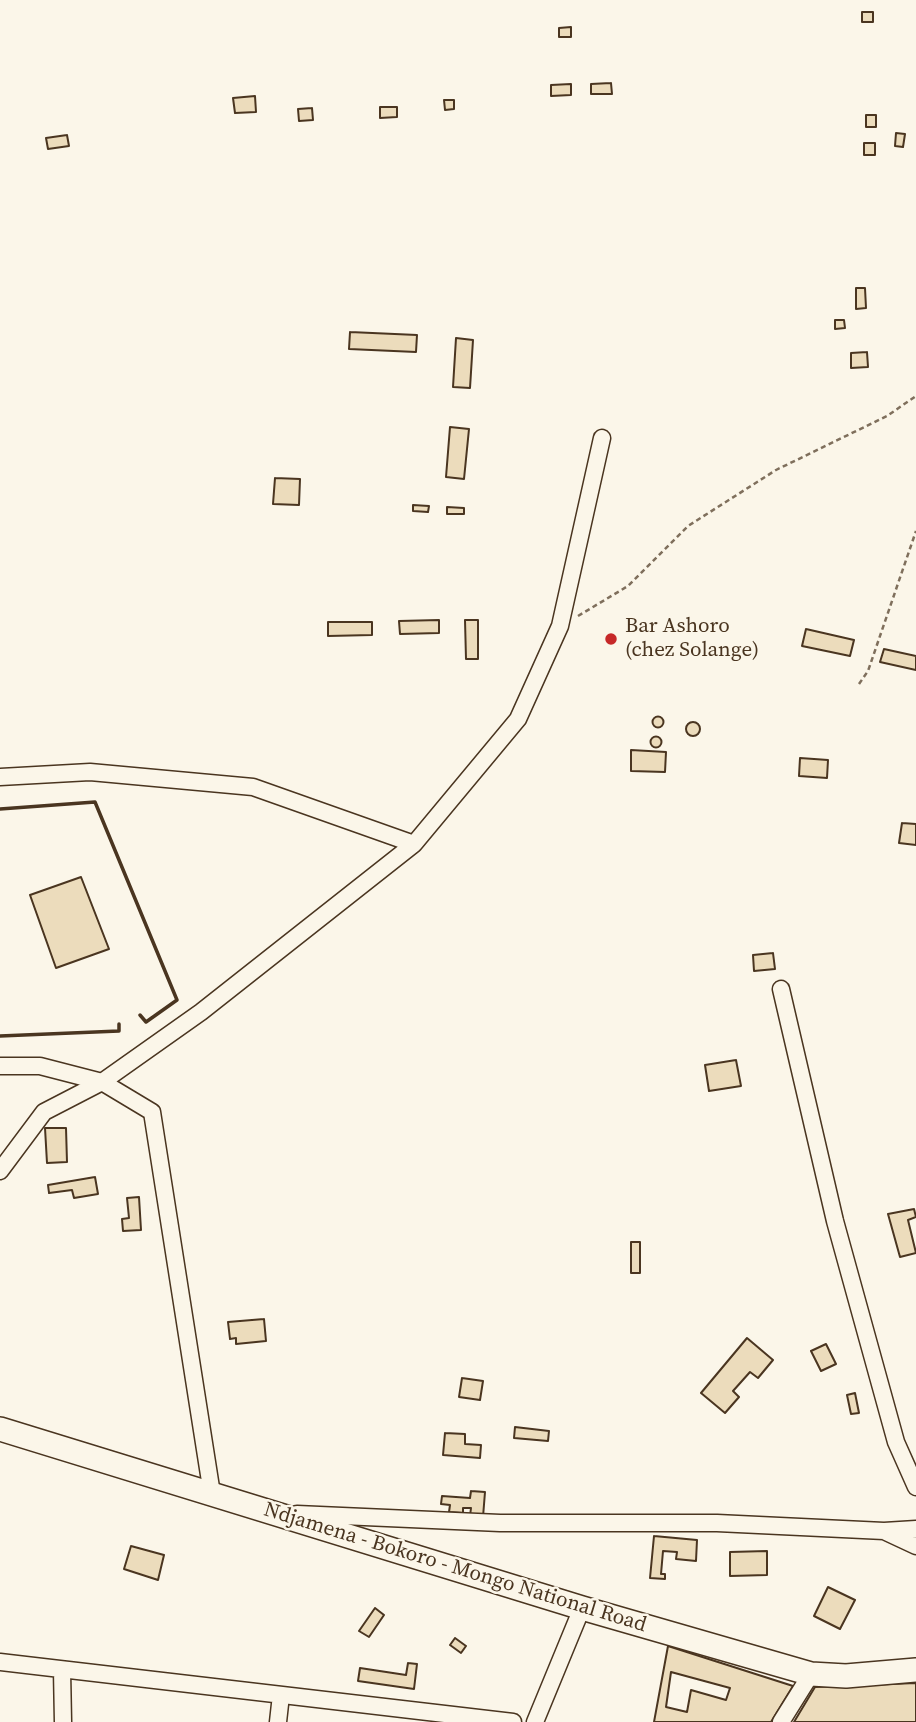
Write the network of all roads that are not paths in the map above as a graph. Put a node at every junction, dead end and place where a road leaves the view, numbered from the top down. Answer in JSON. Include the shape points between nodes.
{"nodes":[{"id":1,"x":602,"y":438,"type":"dead end"},
{"id":2,"x":0,"y":778,"type":"edge"},
{"id":3,"x":414,"y":844,"type":"junction"},
{"id":4,"x":780,"y":989,"type":"dead end"},
{"id":5,"x":0,"y":1066,"type":"edge"},
{"id":6,"x":102,"y":1082,"type":"junction"},
{"id":7,"x":0,"y":1171,"type":"edge"},
{"id":8,"x":0,"y":1429,"type":"edge"},
{"id":9,"x":916,"y":1487,"type":"edge"},
{"id":10,"x":212,"y":1494,"type":"junction"},
{"id":11,"x":273,"y":1513,"type":"junction"},
{"id":12,"x":916,"y":1529,"type":"edge"},
{"id":13,"x":884,"y":1531,"type":"junction"},
{"id":14,"x":916,"y":1546,"type":"edge"},
{"id":15,"x":582,"y":1608,"type":"junction"},
{"id":16,"x":0,"y":1662,"type":"edge"},
{"id":17,"x":62,"y":1670,"type":"junction"},
{"id":18,"x":916,"y":1670,"type":"edge"},
{"id":19,"x":811,"y":1674,"type":"junction"},
{"id":20,"x":281,"y":1695,"type":"junction"},
{"id":21,"x":63,"y":1722,"type":"edge"},
{"id":22,"x":278,"y":1722,"type":"edge"},
{"id":23,"x":513,"y":1722,"type":"edge"},
{"id":24,"x":535,"y":1722,"type":"edge"},
{"id":25,"x":781,"y":1722,"type":"edge"}],
"edges":[{"from":1,"to":3,"type":"street","via":[[560,626],[518,719]]},
{"from":2,"to":3,"type":"street","via":[[90,772],[253,787]]},
{"from":3,"to":6,"type":"street","via":[[201,1012]]},
{"from":4,"to":9,"type":"street","via":[[842,1247],[896,1442]]},
{"from":5,"to":6,"type":"street","via":[[40,1066]]},
{"from":6,"to":7,"type":"street","via":[[44,1112]]},
{"from":6,"to":10,"type":"street","via":[[152,1112]]},
{"from":8,"to":10,"type":"highway","name":"Ndjamena - Bokoro - Mongo National Road"},
{"from":10,"to":11,"type":"highway","name":"Ndjamena - Bokoro - Mongo National Road"},
{"from":11,"to":13,"type":"street"},
{"from":11,"to":15,"type":"highway","name":"Ndjamena - Bokoro - Mongo National Road"},
{"from":12,"to":13,"type":"street"},
{"from":13,"to":14,"type":"street"},
{"from":15,"to":19,"type":"highway","name":"Ndjamena - Bokoro - Mongo National Road"},
{"from":15,"to":24,"type":"street"},
{"from":16,"to":17,"type":"street"},
{"from":17,"to":20,"type":"street"},
{"from":17,"to":21,"type":"street"},
{"from":18,"to":19,"type":"highway","name":"Ndjamena - Bokoro - Mongo National Road"},
{"from":19,"to":25,"type":"street"},
{"from":20,"to":22,"type":"street"},
{"from":20,"to":23,"type":"street"}]}
